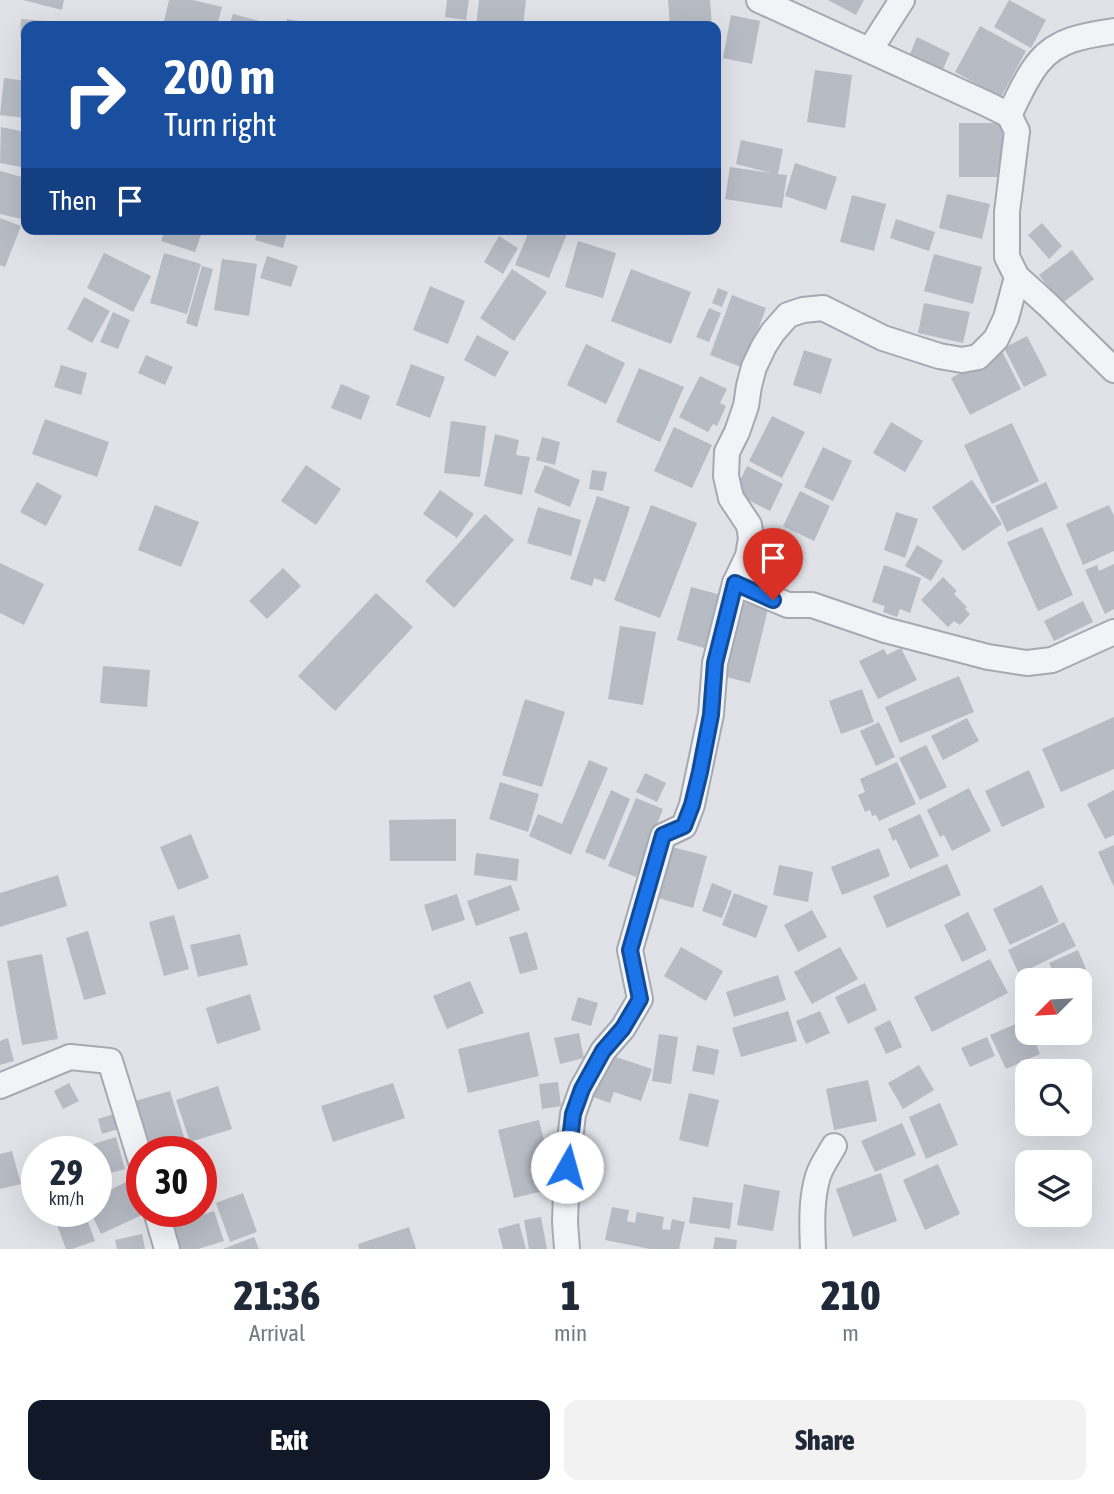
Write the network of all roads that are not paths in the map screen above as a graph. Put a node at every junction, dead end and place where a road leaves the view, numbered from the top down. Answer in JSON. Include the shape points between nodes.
{"nodes":[{"id":1,"x":759,"y":0,"type":"edge"},
{"id":2,"x":902,"y":0,"type":"edge"},
{"id":3,"x":1114,"y":31,"type":"edge"},
{"id":4,"x":870,"y":50,"type":"junction"},
{"id":5,"x":1009,"y":116,"type":"junction"},
{"id":6,"x":1017,"y":277,"type":"junction"},
{"id":7,"x":1114,"y":370,"type":"edge"},
{"id":8,"x":735,"y":583,"type":"junction"},
{"id":9,"x":1114,"y":632,"type":"edge"},
{"id":10,"x":0,"y":1086,"type":"edge"},
{"id":11,"x":133,"y":1136,"type":"edge"},
{"id":12,"x":834,"y":1146,"type":"dead end"},
{"id":13,"x":161,"y":1227,"type":"edge"},
{"id":14,"x":167,"y":1249,"type":"edge"},
{"id":15,"x":566,"y":1249,"type":"edge"},
{"id":16,"x":813,"y":1249,"type":"edge"}],
"edges":[{"from":1,"to":4,"type":"street"},
{"from":2,"to":4,"type":"street"},
{"from":3,"to":5,"type":"street","via":[[1058,45],[1039,61]]},
{"from":4,"to":5,"type":"street"},
{"from":5,"to":6,"type":"street","via":[[1017,131],[1007,212],[1007,257]]},
{"from":6,"to":7,"type":"street"},
{"from":6,"to":8,"type":"street","via":[[996,339],[978,356],[962,359],[883,338],[823,308],[788,315],[754,367],[746,406],[727,452],[731,498],[749,525],[751,538]]},
{"from":8,"to":9,"type":"street","via":[[788,605],[812,606],[885,630],[1027,663],[1052,660]]},
{"from":8,"to":15,"type":"street","via":[[715,663],[711,715],[692,805],[684,826],[663,835],[630,950],[640,999],[603,1051],[573,1114]]},
{"from":10,"to":11,"type":"street","via":[[71,1057],[110,1061]]},
{"from":12,"to":16,"type":"street","via":[[815,1193]]},
{"from":13,"to":14,"type":"street"}]}
